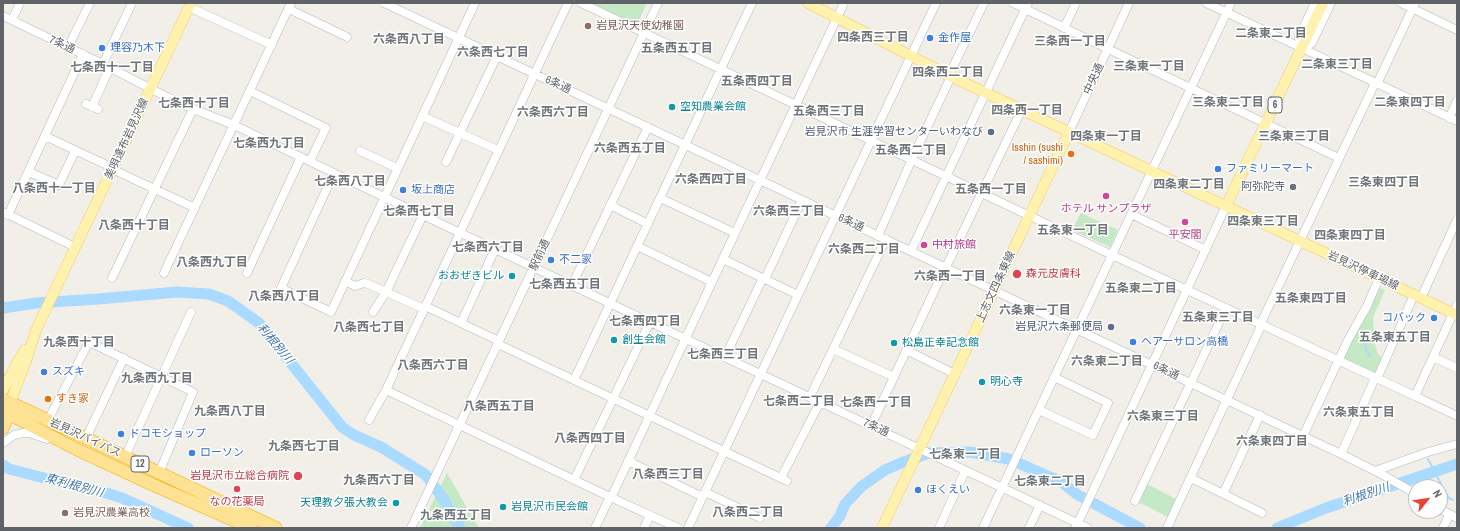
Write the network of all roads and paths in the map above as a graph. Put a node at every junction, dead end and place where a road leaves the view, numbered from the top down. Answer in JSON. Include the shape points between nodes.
{"nodes":[{"id":1,"x":20,"y":3,"type":"edge"},
{"id":2,"x":90,"y":3,"type":"edge"},
{"id":3,"x":132,"y":3,"type":"edge"},
{"id":4,"x":384,"y":3,"type":"edge"},
{"id":5,"x":475,"y":3,"type":"edge"},
{"id":6,"x":568,"y":3,"type":"edge"},
{"id":7,"x":581,"y":3,"type":"edge"},
{"id":8,"x":658,"y":3,"type":"edge"},
{"id":9,"x":752,"y":3,"type":"edge"},
{"id":10,"x":808,"y":3,"type":"edge"},
{"id":11,"x":844,"y":3,"type":"edge"},
{"id":12,"x":936,"y":3,"type":"edge"},
{"id":13,"x":984,"y":3,"type":"edge"},
{"id":14,"x":1013,"y":3,"type":"edge"},
{"id":15,"x":1076,"y":3,"type":"edge"},
{"id":16,"x":1129,"y":3,"type":"edge"},
{"id":17,"x":1206,"y":3,"type":"edge"},
{"id":18,"x":1231,"y":3,"type":"edge"},
{"id":19,"x":1315,"y":3,"type":"edge"},
{"id":20,"x":1323,"y":3,"type":"edge"},
{"id":21,"x":1331,"y":3,"type":"edge"},
{"id":22,"x":1401,"y":3,"type":"edge"},
{"id":23,"x":190,"y":5,"type":"edge"},
{"id":24,"x":290,"y":6,"type":"edge"},
{"id":25,"x":1027,"y":6,"type":"edge"},
{"id":26,"x":1414,"y":6,"type":"edge"},
{"id":27,"x":1226,"y":12,"type":"junction"},
{"id":28,"x":3,"y":16,"type":"edge"},
{"id":29,"x":838,"y":18,"type":"junction"},
{"id":30,"x":12,"y":20,"type":"junction"},
{"id":31,"x":1064,"y":28,"type":"junction"},
{"id":32,"x":1457,"y":30,"type":"edge"},
{"id":33,"x":644,"y":33,"type":"junction"},
{"id":34,"x":347,"y":37,"type":"dead end"},
{"id":35,"x":458,"y":38,"type":"junction"},
{"id":36,"x":272,"y":45,"type":"junction"},
{"id":37,"x":68,"y":48,"type":"junction"},
{"id":38,"x":1108,"y":49,"type":"junction"},
{"id":39,"x":1301,"y":49,"type":"junction"},
{"id":40,"x":83,"y":54,"type":"junction"},
{"id":41,"x":497,"y":56,"type":"junction"},
{"id":42,"x":911,"y":56,"type":"junction"},
{"id":43,"x":106,"y":65,"type":"junction"},
{"id":44,"x":721,"y":69,"type":"junction"},
{"id":45,"x":535,"y":74,"type":"junction"},
{"id":46,"x":950,"y":76,"type":"junction"},
{"id":47,"x":1376,"y":83,"type":"junction"},
{"id":48,"x":151,"y":88,"type":"junction"},
{"id":49,"x":1191,"y":88,"type":"junction"},
{"id":50,"x":250,"y":91,"type":"junction"},
{"id":51,"x":986,"y":93,"type":"junction"},
{"id":52,"x":1457,"y":101,"type":"edge"},
{"id":53,"x":796,"y":105,"type":"junction"},
{"id":54,"x":92,"y":107,"type":"dead end"},
{"id":55,"x":608,"y":108,"type":"junction"},
{"id":56,"x":193,"y":109,"type":"junction"},
{"id":57,"x":1022,"y":109,"type":"junction"},
{"id":58,"x":422,"y":116,"type":"junction"},
{"id":59,"x":1453,"y":119,"type":"edge"},
{"id":60,"x":1266,"y":123,"type":"junction"},
{"id":61,"x":234,"y":125,"type":"junction"},
{"id":62,"x":648,"y":127,"type":"junction"},
{"id":63,"x":1069,"y":132,"type":"junction"},
{"id":64,"x":461,"y":133,"type":"junction"},
{"id":65,"x":45,"y":136,"type":"junction"},
{"id":66,"x":871,"y":140,"type":"junction"},
{"id":67,"x":685,"y":145,"type":"junction"},
{"id":68,"x":498,"y":150,"type":"junction"},
{"id":69,"x":75,"y":151,"type":"junction"},
{"id":70,"x":360,"y":151,"type":"dead end"},
{"id":71,"x":302,"y":157,"type":"junction"},
{"id":72,"x":1339,"y":158,"type":"junction"},
{"id":73,"x":912,"y":159,"type":"junction"},
{"id":74,"x":310,"y":161,"type":"junction"},
{"id":75,"x":446,"y":162,"type":"dead end"},
{"id":76,"x":397,"y":168,"type":"junction"},
{"id":77,"x":112,"y":169,"type":"junction"},
{"id":78,"x":1152,"y":171,"type":"junction"},
{"id":79,"x":29,"y":172,"type":"junction"},
{"id":80,"x":334,"y":172,"type":"junction"},
{"id":81,"x":947,"y":176,"type":"junction"},
{"id":82,"x":760,"y":180,"type":"junction"},
{"id":83,"x":155,"y":189,"type":"junction"},
{"id":84,"x":982,"y":193,"type":"junction"},
{"id":85,"x":384,"y":197,"type":"junction"},
{"id":86,"x":660,"y":198,"type":"junction"},
{"id":87,"x":802,"y":200,"type":"junction"},
{"id":88,"x":610,"y":205,"type":"junction"},
{"id":89,"x":1226,"y":206,"type":"junction"},
{"id":90,"x":195,"y":208,"type":"junction"},
{"id":91,"x":6,"y":213,"type":"edge"},
{"id":92,"x":1132,"y":214,"type":"junction"},
{"id":93,"x":423,"y":215,"type":"junction"},
{"id":94,"x":1029,"y":215,"type":"junction"},
{"id":95,"x":836,"y":216,"type":"junction"},
{"id":96,"x":1457,"y":220,"type":"edge"},
{"id":97,"x":648,"y":224,"type":"junction"},
{"id":98,"x":460,"y":232,"type":"junction"},
{"id":99,"x":735,"y":234,"type":"junction"},
{"id":100,"x":882,"y":238,"type":"junction"},
{"id":101,"x":1299,"y":240,"type":"junction"},
{"id":102,"x":637,"y":246,"type":"junction"},
{"id":103,"x":75,"y":247,"type":"junction"},
{"id":104,"x":495,"y":249,"type":"junction"},
{"id":105,"x":1206,"y":250,"type":"junction"},
{"id":106,"x":911,"y":251,"type":"junction"},
{"id":107,"x":1112,"y":255,"type":"junction"},
{"id":108,"x":723,"y":258,"type":"junction"},
{"id":109,"x":534,"y":266,"type":"junction"},
{"id":110,"x":946,"y":268,"type":"junction"},
{"id":111,"x":164,"y":273,"type":"dead end"},
{"id":112,"x":247,"y":273,"type":"dead end"},
{"id":113,"x":112,"y":278,"type":"dead end"},
{"id":114,"x":764,"y":278,"type":"junction"},
{"id":115,"x":1379,"y":278,"type":"junction"},
{"id":116,"x":345,"y":281,"type":"junction"},
{"id":117,"x":712,"y":282,"type":"junction"},
{"id":118,"x":572,"y":285,"type":"junction"},
{"id":119,"x":1188,"y":290,"type":"junction"},
{"id":120,"x":994,"y":291,"type":"junction"},
{"id":121,"x":386,"y":292,"type":"junction"},
{"id":122,"x":798,"y":295,"type":"junction"},
{"id":123,"x":1417,"y":296,"type":"junction"},
{"id":124,"x":610,"y":303,"type":"junction"},
{"id":125,"x":425,"y":307,"type":"junction"},
{"id":126,"x":1226,"y":308,"type":"junction"},
{"id":127,"x":1456,"y":311,"type":"edge"},
{"id":128,"x":191,"y":312,"type":"dead end"},
{"id":129,"x":373,"y":312,"type":"dead end"},
{"id":130,"x":650,"y":322,"type":"junction"},
{"id":131,"x":461,"y":323,"type":"junction"},
{"id":132,"x":1261,"y":324,"type":"junction"},
{"id":133,"x":1076,"y":330,"type":"junction"},
{"id":134,"x":686,"y":339,"type":"junction"},
{"id":135,"x":32,"y":340,"type":"junction"},
{"id":136,"x":498,"y":342,"type":"junction"},
{"id":137,"x":833,"y":349,"type":"junction"},
{"id":138,"x":906,"y":350,"type":"junction"},
{"id":139,"x":725,"y":357,"type":"junction"},
{"id":140,"x":1433,"y":357,"type":"junction"},
{"id":141,"x":124,"y":358,"type":"junction"},
{"id":142,"x":1338,"y":360,"type":"junction"},
{"id":143,"x":1152,"y":364,"type":"junction"},
{"id":144,"x":1457,"y":368,"type":"edge"},
{"id":145,"x":762,"y":374,"type":"junction"},
{"id":146,"x":955,"y":374,"type":"junction"},
{"id":147,"x":162,"y":377,"type":"junction"},
{"id":148,"x":894,"y":377,"type":"junction"},
{"id":149,"x":1054,"y":378,"type":"junction"},
{"id":150,"x":1376,"y":378,"type":"junction"},
{"id":151,"x":574,"y":380,"type":"junction"},
{"id":152,"x":1190,"y":383,"type":"junction"},
{"id":153,"x":3,"y":390,"type":"edge"},
{"id":154,"x":386,"y":390,"type":"junction"},
{"id":155,"x":1415,"y":396,"type":"junction"},
{"id":156,"x":810,"y":397,"type":"junction"},
{"id":157,"x":614,"y":398,"type":"junction"},
{"id":158,"x":1228,"y":400,"type":"junction"},
{"id":159,"x":820,"y":402,"type":"junction"},
{"id":160,"x":6,"y":407,"type":"edge"},
{"id":161,"x":1039,"y":410,"type":"junction"},
{"id":162,"x":650,"y":415,"type":"junction"},
{"id":163,"x":1260,"y":415,"type":"junction"},
{"id":164,"x":1457,"y":416,"type":"edge"},
{"id":165,"x":48,"y":420,"type":"junction"},
{"id":166,"x":369,"y":420,"type":"dead end"},
{"id":167,"x":459,"y":425,"type":"junction"},
{"id":168,"x":871,"y":426,"type":"junction"},
{"id":169,"x":3,"y":428,"type":"edge"},
{"id":170,"x":1303,"y":436,"type":"junction"},
{"id":171,"x":86,"y":438,"type":"junction"},
{"id":172,"x":5,"y":442,"type":"edge"},
{"id":173,"x":1457,"y":444,"type":"edge"},
{"id":174,"x":920,"y":447,"type":"junction"},
{"id":175,"x":78,"y":450,"type":"junction"},
{"id":176,"x":725,"y":451,"type":"junction"},
{"id":177,"x":1341,"y":454,"type":"junction"},
{"id":178,"x":125,"y":457,"type":"junction"},
{"id":179,"x":628,"y":461,"type":"junction"},
{"id":180,"x":963,"y":470,"type":"junction"},
{"id":181,"x":159,"y":473,"type":"junction"},
{"id":182,"x":1379,"y":473,"type":"junction"},
{"id":183,"x":1191,"y":478,"type":"junction"},
{"id":184,"x":574,"y":480,"type":"junction"},
{"id":185,"x":1002,"y":488,"type":"junction"},
{"id":186,"x":1408,"y":489,"type":"edge"},
{"id":187,"x":1223,"y":494,"type":"junction"},
{"id":188,"x":704,"y":495,"type":"junction"},
{"id":189,"x":611,"y":497,"type":"junction"},
{"id":190,"x":1135,"y":501,"type":"dead end"},
{"id":191,"x":1040,"y":505,"type":"junction"},
{"id":192,"x":1262,"y":513,"type":"dead end"},
{"id":193,"x":650,"y":515,"type":"junction"},
{"id":194,"x":1453,"y":517,"type":"edge"},
{"id":195,"x":760,"y":518,"type":"dead end"},
{"id":196,"x":1169,"y":525,"type":"edge"},
{"id":197,"x":1076,"y":526,"type":"edge"},
{"id":198,"x":251,"y":528,"type":"edge"},
{"id":199,"x":276,"y":528,"type":"edge"},
{"id":200,"x":411,"y":528,"type":"edge"},
{"id":201,"x":595,"y":528,"type":"edge"},
{"id":202,"x":644,"y":528,"type":"edge"},
{"id":203,"x":678,"y":528,"type":"edge"},
{"id":204,"x":688,"y":528,"type":"edge"},
{"id":205,"x":882,"y":528,"type":"edge"},
{"id":206,"x":939,"y":528,"type":"edge"},
{"id":207,"x":983,"y":528,"type":"edge"},
{"id":208,"x":1029,"y":528,"type":"edge"},
{"id":209,"x":1088,"y":528,"type":"edge"},
{"id":210,"x":1443,"y":528,"type":"edge"}],
"edges":[{"from":1,"to":30,"type":"street"},
{"from":2,"to":37,"type":"street"},
{"from":3,"to":43,"type":"street"},
{"from":4,"to":35,"type":"street","name":"6条通"},
{"from":5,"to":35,"type":"street"},
{"from":6,"to":45,"type":"street"},
{"from":7,"to":33,"type":"street"},
{"from":8,"to":33,"type":"street","name":"駅前通"},
{"from":9,"to":44,"type":"street"},
{"from":10,"to":29,"type":"main road","name":"岩見沢停車場線"},
{"from":11,"to":29,"type":"street"},
{"from":12,"to":42,"type":"street"},
{"from":13,"to":46,"type":"street"},
{"from":14,"to":25,"type":"street"},
{"from":15,"to":31,"type":"street"},
{"from":16,"to":38,"type":"street","name":"中央通"},
{"from":17,"to":27,"type":"street"},
{"from":18,"to":27,"type":"street"},
{"from":19,"to":39,"type":"street","via":[[1300,37]]},
{"from":20,"to":39,"type":"main road","number":"6"},
{"from":21,"to":39,"type":"street","via":[[1312,43]]},
{"from":22,"to":26,"type":"street"},
{"from":23,"to":36,"type":"street"},
{"from":23,"to":48,"type":"main road","name":"美唄達布岩見沢線"},
{"from":24,"to":34,"type":"street"},
{"from":24,"to":36,"type":"street"},
{"from":25,"to":31,"type":"street"},
{"from":25,"to":51,"type":"street"},
{"from":26,"to":32,"type":"street"},
{"from":26,"to":47,"type":"street"},
{"from":27,"to":39,"type":"street"},
{"from":27,"to":49,"type":"street"},
{"from":28,"to":30,"type":"street","name":"7条通"},
{"from":29,"to":42,"type":"main road","name":"岩見沢停車場線"},
{"from":29,"to":53,"type":"street"},
{"from":30,"to":37,"type":"street","name":"7条通"},
{"from":31,"to":38,"type":"street"},
{"from":33,"to":44,"type":"street"},
{"from":33,"to":55,"type":"street","name":"駅前通"},
{"from":35,"to":41,"type":"street","name":"6条通"},
{"from":35,"to":58,"type":"street"},
{"from":36,"to":50,"type":"street"},
{"from":37,"to":40,"type":"street","name":"7条通"},
{"from":38,"to":49,"type":"street"},
{"from":38,"to":63,"type":"street","name":"中央通"},
{"from":39,"to":47,"type":"street"},
{"from":39,"to":60,"type":"main road","number":"6"},
{"from":40,"to":43,"type":"street","name":"7条通"},
{"from":40,"to":65,"type":"street"},
{"from":41,"to":45,"type":"street","name":"6条通"},
{"from":41,"to":64,"type":"street"},
{"from":42,"to":46,"type":"main road","name":"岩見沢停車場線"},
{"from":42,"to":66,"type":"street"},
{"from":43,"to":48,"type":"street","name":"7条通"},
{"from":43,"to":54,"type":"street"},
{"from":44,"to":53,"type":"street"},
{"from":44,"to":67,"type":"street"},
{"from":45,"to":55,"type":"street","name":"6条通"},
{"from":45,"to":68,"type":"street"},
{"from":46,"to":51,"type":"main road","name":"岩見沢停車場線"},
{"from":46,"to":73,"type":"street"},
{"from":47,"to":59,"type":"street"},
{"from":47,"to":72,"type":"street"},
{"from":48,"to":56,"type":"street","name":"7条通"},
{"from":48,"to":77,"type":"main road","name":"美唄達布岩見沢線"},
{"from":49,"to":60,"type":"street"},
{"from":49,"to":78,"type":"street"},
{"from":50,"to":61,"type":"street"},
{"from":50,"to":74,"type":"street","via":[[326,128]]},
{"from":51,"to":57,"type":"main road","name":"岩見沢停車場線"},
{"from":51,"to":81,"type":"street"},
{"from":52,"to":59,"type":"street"},
{"from":53,"to":66,"type":"street"},
{"from":53,"to":82,"type":"street"},
{"from":55,"to":62,"type":"street","name":"6条通"},
{"from":55,"to":109,"type":"street","name":"駅前通"},
{"from":56,"to":61,"type":"street","name":"7条通"},
{"from":56,"to":83,"type":"street"},
{"from":57,"to":63,"type":"main road","name":"岩見沢停車場線"},
{"from":57,"to":84,"type":"street"},
{"from":58,"to":64,"type":"street"},
{"from":58,"to":76,"type":"street"},
{"from":60,"to":72,"type":"street"},
{"from":60,"to":89,"type":"main road","number":"6"},
{"from":61,"to":71,"type":"street","name":"7条通"},
{"from":61,"to":90,"type":"street"},
{"from":62,"to":67,"type":"street","name":"6条通"},
{"from":62,"to":88,"type":"street"},
{"from":63,"to":78,"type":"main road","name":"岩見沢停車場線"},
{"from":63,"to":94,"type":"main road","name":"上志文四条東線"},
{"from":64,"to":68,"type":"street"},
{"from":64,"to":75,"type":"street"},
{"from":65,"to":69,"type":"street"},
{"from":65,"to":79,"type":"street"},
{"from":66,"to":73,"type":"street"},
{"from":66,"to":95,"type":"street"},
{"from":67,"to":82,"type":"street","name":"6条通"},
{"from":67,"to":86,"type":"street"},
{"from":68,"to":98,"type":"street"},
{"from":69,"to":77,"type":"street"},
{"from":69,"to":79,"type":"street","via":[[58,185]]},
{"from":70,"to":76,"type":"street"},
{"from":71,"to":74,"type":"street","name":"7条通"},
{"from":71,"to":112,"type":"street"},
{"from":72,"to":101,"type":"street"},
{"from":73,"to":81,"type":"street"},
{"from":73,"to":100,"type":"street"},
{"from":74,"to":80,"type":"street","name":"7条通"},
{"from":76,"to":85,"type":"street"},
{"from":77,"to":83,"type":"street"},
{"from":77,"to":103,"type":"main road","name":"美唄達布岩見沢線"},
{"from":78,"to":89,"type":"main road","name":"岩見沢停車場線"},
{"from":78,"to":92,"type":"street"},
{"from":79,"to":91,"type":"street"},
{"from":80,"to":85,"type":"street","name":"7条通"},
{"from":80,"to":116,"type":"street","via":[[281,288],[331,312]]},
{"from":81,"to":84,"type":"street"},
{"from":81,"to":106,"type":"street"},
{"from":82,"to":87,"type":"street","name":"6条通"},
{"from":82,"to":99,"type":"street"},
{"from":83,"to":90,"type":"street"},
{"from":83,"to":113,"type":"street"},
{"from":84,"to":94,"type":"street"},
{"from":84,"to":110,"type":"street"},
{"from":85,"to":93,"type":"street","name":"7条通"},
{"from":85,"to":116,"type":"street"},
{"from":86,"to":97,"type":"street"},
{"from":86,"to":99,"type":"street"},
{"from":87,"to":95,"type":"street","name":"6条通"},
{"from":87,"to":114,"type":"street"},
{"from":88,"to":97,"type":"street"},
{"from":88,"to":118,"type":"street"},
{"from":89,"to":101,"type":"main road","name":"岩見沢停車場線"},
{"from":89,"to":105,"type":"street"},
{"from":90,"to":111,"type":"street"},
{"from":91,"to":103,"type":"street"},
{"from":92,"to":105,"type":"street"},
{"from":92,"to":107,"type":"street"},
{"from":93,"to":98,"type":"street","name":"7条通"},
{"from":93,"to":121,"type":"street"},
{"from":94,"to":107,"type":"street"},
{"from":94,"to":120,"type":"main road","name":"上志文四条東線"},
{"from":95,"to":100,"type":"street","name":"6条通"},
{"from":95,"to":122,"type":"street"},
{"from":96,"to":123,"type":"street"},
{"from":97,"to":102,"type":"street"},
{"from":98,"to":104,"type":"street","name":"7条通"},
{"from":98,"to":125,"type":"street"},
{"from":99,"to":108,"type":"street"},
{"from":100,"to":106,"type":"street","name":"6条通"},
{"from":100,"to":137,"type":"street"},
{"from":101,"to":115,"type":"main road","name":"岩見沢停車場線"},
{"from":101,"to":132,"type":"street"},
{"from":102,"to":117,"type":"street"},
{"from":102,"to":124,"type":"street"},
{"from":103,"to":135,"type":"main road","name":"美唄達布岩見沢線"},
{"from":104,"to":109,"type":"street","name":"7条通"},
{"from":104,"to":131,"type":"street"},
{"from":105,"to":119,"type":"street"},
{"from":106,"to":110,"type":"street","name":"6条通"},
{"from":107,"to":119,"type":"street"},
{"from":107,"to":133,"type":"street"},
{"from":108,"to":114,"type":"street"},
{"from":108,"to":117,"type":"street"},
{"from":109,"to":118,"type":"street","name":"7条通"},
{"from":109,"to":136,"type":"street","name":"駅前通"},
{"from":110,"to":120,"type":"street","name":"6条通"},
{"from":110,"to":138,"type":"street"},
{"from":114,"to":122,"type":"street"},
{"from":114,"to":139,"type":"street"},
{"from":115,"to":123,"type":"main road","name":"岩見沢停車場線"},
{"from":115,"to":142,"type":"street"},
{"from":116,"to":121,"type":"street","via":[[356,286],[368,284]]},
{"from":117,"to":134,"type":"street"},
{"from":118,"to":124,"type":"street","name":"7条通"},
{"from":119,"to":126,"type":"street"},
{"from":119,"to":143,"type":"street"},
{"from":120,"to":133,"type":"street","name":"6条通"},
{"from":120,"to":146,"type":"main road","name":"上志文四条東線"},
{"from":121,"to":125,"type":"street"},
{"from":121,"to":129,"type":"street"},
{"from":122,"to":145,"type":"street"},
{"from":123,"to":127,"type":"main road","name":"岩見沢停車場線"},
{"from":123,"to":150,"type":"street"},
{"from":124,"to":130,"type":"street","name":"7条通"},
{"from":124,"to":151,"type":"street"},
{"from":125,"to":131,"type":"street"},
{"from":125,"to":154,"type":"street"},
{"from":126,"to":132,"type":"street"},
{"from":126,"to":152,"type":"street"},
{"from":127,"to":140,"type":"street"},
{"from":128,"to":147,"type":"street"},
{"from":130,"to":134,"type":"street","name":"7条通"},
{"from":130,"to":157,"type":"street"},
{"from":131,"to":136,"type":"street"},
{"from":132,"to":142,"type":"street"},
{"from":132,"to":158,"type":"street"},
{"from":133,"to":143,"type":"street","name":"6条通"},
{"from":133,"to":149,"type":"street"},
{"from":134,"to":139,"type":"street","name":"7条通"},
{"from":134,"to":162,"type":"street"},
{"from":135,"to":153,"type":"main road","name":"美唄達布岩見沢線"},
{"from":135,"to":160,"type":"main road","name":"美唄達布岩見沢線"},
{"from":136,"to":151,"type":"street"},
{"from":136,"to":167,"type":"street","name":"駅前通"},
{"from":137,"to":148,"type":"street"},
{"from":137,"to":156,"type":"street"},
{"from":138,"to":146,"type":"street"},
{"from":138,"to":148,"type":"street"},
{"from":139,"to":145,"type":"street","name":"7条通"},
{"from":140,"to":144,"type":"street"},
{"from":140,"to":155,"type":"street"},
{"from":141,"to":147,"type":"street"},
{"from":141,"to":165,"type":"street","via":[[89,342]]},
{"from":141,"to":171,"type":"street"},
{"from":142,"to":150,"type":"street"},
{"from":142,"to":170,"type":"street"},
{"from":143,"to":152,"type":"street","name":"6条通"},
{"from":143,"to":197,"type":"street"},
{"from":145,"to":156,"type":"street","name":"7条通"},
{"from":145,"to":176,"type":"street"},
{"from":146,"to":174,"type":"main road","name":"上志文四条東線"},
{"from":147,"to":178,"type":"street"},
{"from":147,"to":181,"type":"street","via":[[193,392]]},
{"from":148,"to":168,"type":"street"},
{"from":149,"to":161,"type":"street"},
{"from":149,"to":161,"type":"street","via":[[1108,403],[1093,434]]},
{"from":150,"to":155,"type":"street"},
{"from":150,"to":177,"type":"street"},
{"from":151,"to":157,"type":"street"},
{"from":152,"to":158,"type":"street","name":"6条通"},
{"from":152,"to":190,"type":"street"},
{"from":154,"to":166,"type":"street"},
{"from":154,"to":167,"type":"street"},
{"from":155,"to":164,"type":"street"},
{"from":156,"to":159,"type":"street","name":"7条通"},
{"from":157,"to":162,"type":"street"},
{"from":157,"to":184,"type":"street"},
{"from":158,"to":163,"type":"street","name":"6条通"},
{"from":158,"to":183,"type":"street"},
{"from":159,"to":168,"type":"street","name":"7条通"},
{"from":159,"to":176,"type":"street","via":[[784,479]]},
{"from":160,"to":165,"type":"highway","name":"岩見沢バイパス","number":"12"},
{"from":160,"to":169,"type":"highway"},
{"from":160,"to":175,"type":"highway","name":"岩見沢バイパス","number":"12"},
{"from":161,"to":185,"type":"street"},
{"from":162,"to":176,"type":"street"},
{"from":162,"to":179,"type":"street"},
{"from":163,"to":170,"type":"street","name":"6条通"},
{"from":163,"to":187,"type":"street"},
{"from":165,"to":171,"type":"highway","name":"岩見沢バイパス","number":"12"},
{"from":167,"to":184,"type":"street"},
{"from":167,"to":200,"type":"street","name":"駅前通"},
{"from":168,"to":174,"type":"street","name":"7条通"},
{"from":170,"to":177,"type":"street","name":"6条通"},
{"from":171,"to":178,"type":"highway","name":"岩見沢バイパス","number":"12"},
{"from":172,"to":175,"type":"street","via":[[19,434],[29,433]]},
{"from":173,"to":182,"type":"street","via":[[1428,452]]},
{"from":174,"to":180,"type":"street","name":"7条通"},
{"from":174,"to":205,"type":"main road","name":"上志文四条東線"},
{"from":175,"to":198,"type":"highway","name":"岩見沢バイパス","number":"12"},
{"from":176,"to":188,"type":"street"},
{"from":177,"to":182,"type":"street","name":"6条通"},
{"from":178,"to":181,"type":"highway","name":"岩見沢バイパス","number":"12"},
{"from":179,"to":188,"type":"street"},
{"from":179,"to":189,"type":"street"},
{"from":180,"to":185,"type":"street"},
{"from":180,"to":206,"type":"street"},
{"from":181,"to":199,"type":"highway","name":"岩見沢バイパス","number":"12"},
{"from":182,"to":186,"type":"street","name":"6条通"},
{"from":183,"to":187,"type":"street"},
{"from":183,"to":196,"type":"street"},
{"from":184,"to":189,"type":"street"},
{"from":185,"to":191,"type":"street"},
{"from":185,"to":207,"type":"street"},
{"from":187,"to":192,"type":"street"},
{"from":188,"to":195,"type":"street"},
{"from":188,"to":204,"type":"street"},
{"from":189,"to":193,"type":"street"},
{"from":189,"to":201,"type":"street"},
{"from":191,"to":197,"type":"street"},
{"from":191,"to":208,"type":"street"},
{"from":193,"to":202,"type":"street"},
{"from":193,"to":203,"type":"street"},
{"from":194,"to":210,"type":"street"},
{"from":197,"to":209,"type":"street"}]}
